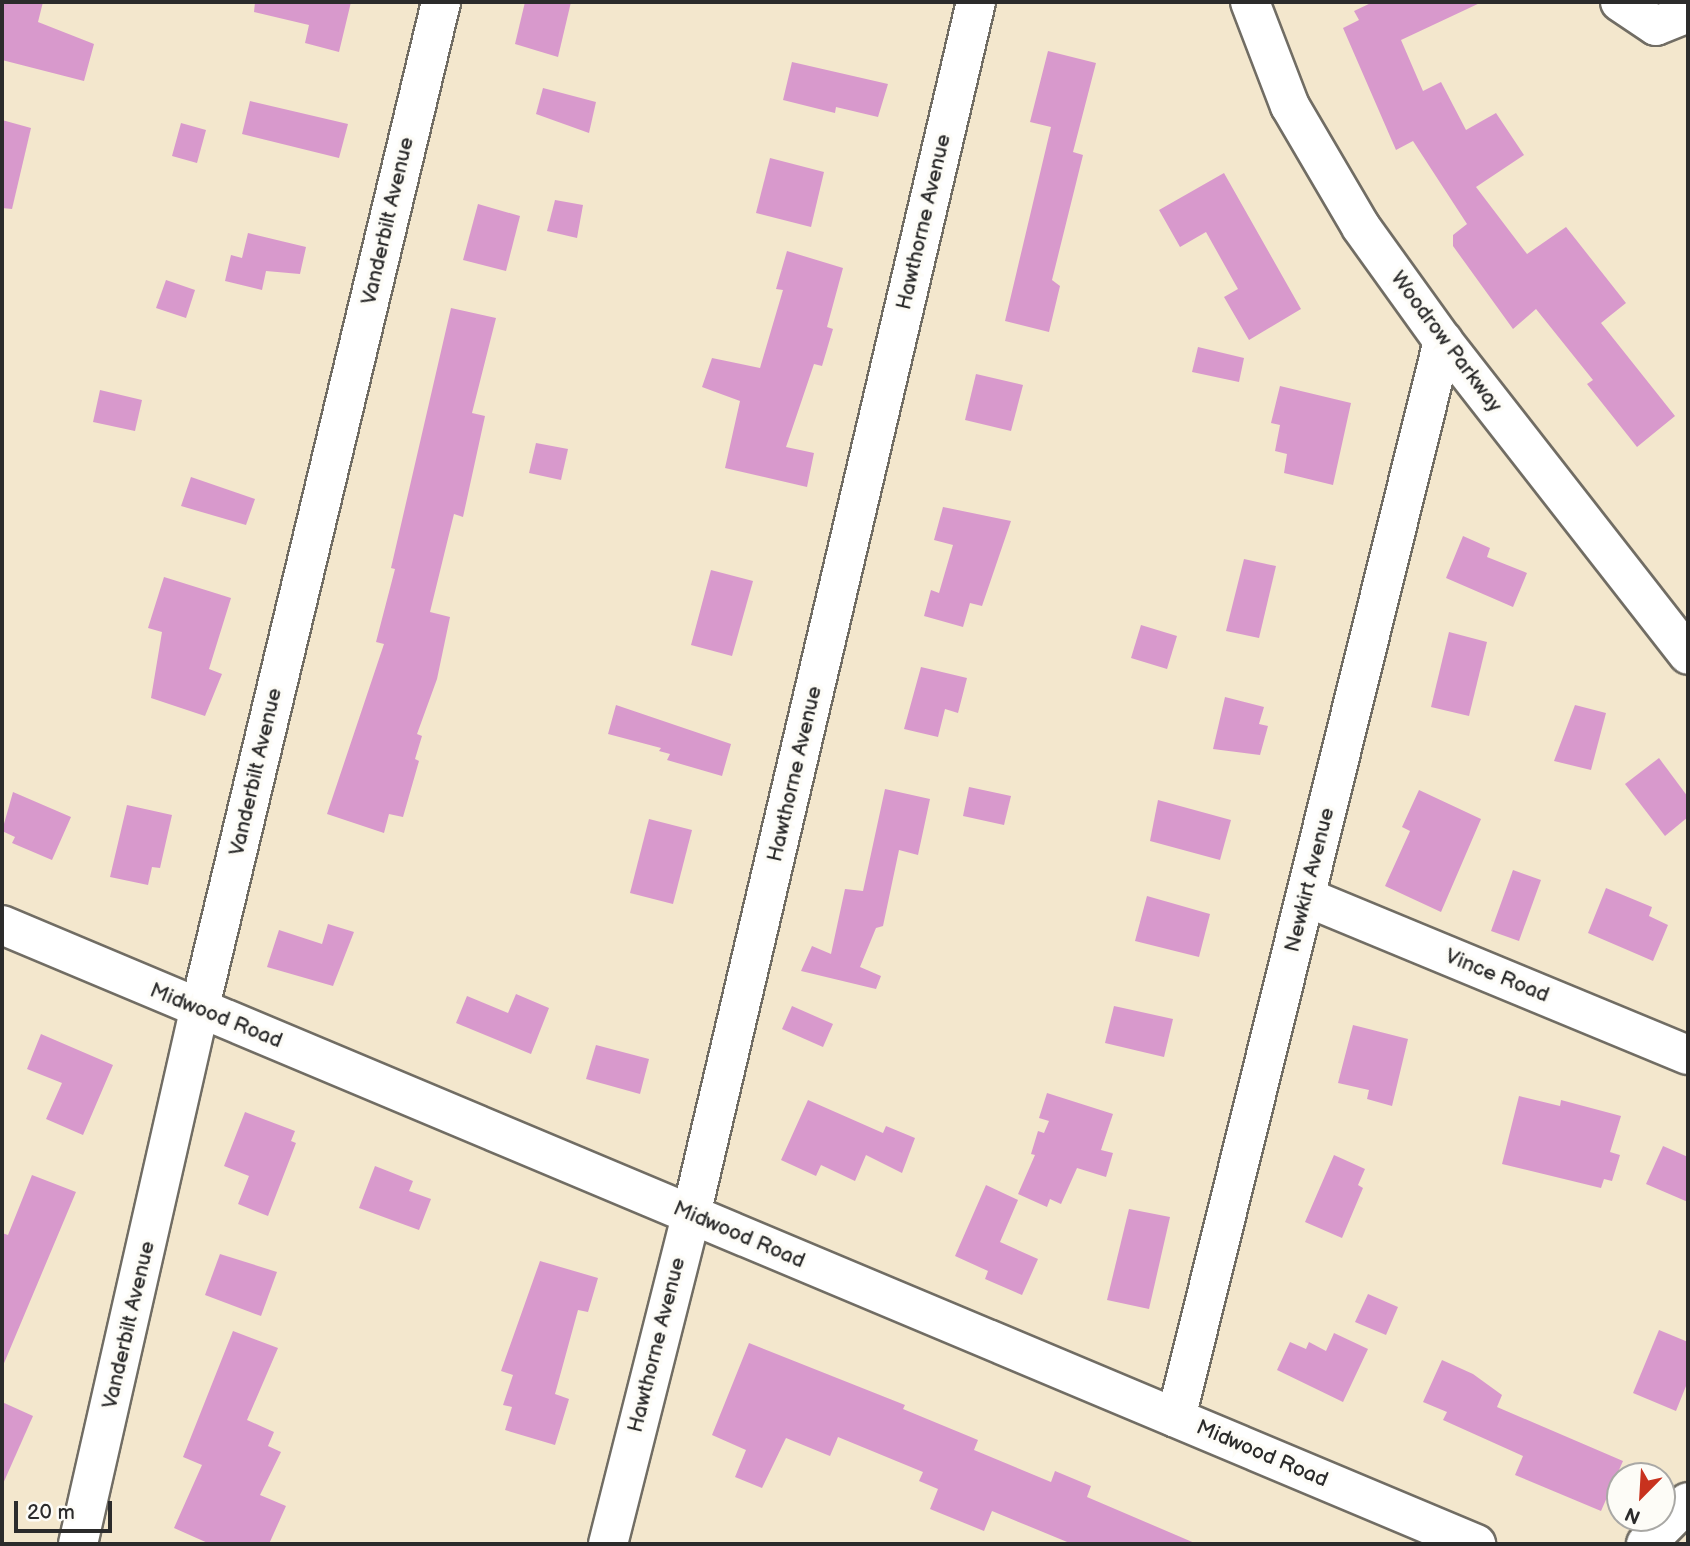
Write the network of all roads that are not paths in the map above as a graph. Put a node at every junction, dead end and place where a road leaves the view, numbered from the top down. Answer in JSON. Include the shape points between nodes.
{"nodes":[{"id":1,"x":441,"y":2,"type":"edge"},
{"id":2,"x":976,"y":2,"type":"edge"},
{"id":3,"x":1250,"y":2,"type":"edge"},
{"id":4,"x":1620,"y":2,"type":"edge"},
{"id":5,"x":1688,"y":13,"type":"edge"},
{"id":6,"x":1443,"y":341,"type":"junction"},
{"id":7,"x":1688,"y":655,"type":"edge"},
{"id":8,"x":1306,"y":897,"type":"junction"},
{"id":9,"x":2,"y":925,"type":"edge"},
{"id":10,"x":199,"y":1011,"type":"junction"},
{"id":11,"x":1688,"y":1055,"type":"edge"},
{"id":12,"x":691,"y":1215,"type":"junction"},
{"id":13,"x":1176,"y":1418,"type":"junction"},
{"id":14,"x":1688,"y":1502,"type":"edge"},
{"id":15,"x":78,"y":1544,"type":"edge"},
{"id":16,"x":608,"y":1544,"type":"edge"},
{"id":17,"x":1476,"y":1544,"type":"edge"},
{"id":18,"x":1646,"y":1544,"type":"edge"}],
"edges":[{"from":1,"to":10,"type":"street","name":"Vanderbilt Avenue"},
{"from":2,"to":12,"type":"street","name":"Hawthorne Avenue"},
{"from":3,"to":6,"type":"street","name":"Woodrow Parkway","via":[[1290,106],[1361,227]]},
{"from":4,"to":5,"type":"street","via":[[1656,26]]},
{"from":6,"to":7,"type":"street","name":"Woodrow Parkway"},
{"from":6,"to":8,"type":"street","name":"Newkirt Avenue"},
{"from":8,"to":11,"type":"street","name":"Vince Road"},
{"from":8,"to":13,"type":"street","name":"Newkirt Avenue"},
{"from":9,"to":10,"type":"street","name":"Midwood Road"},
{"from":10,"to":12,"type":"street","name":"Midwood Road"},
{"from":10,"to":15,"type":"street","name":"Vanderbilt Avenue"},
{"from":12,"to":13,"type":"street","name":"Midwood Road"},
{"from":12,"to":16,"type":"street","name":"Hawthorne Avenue"},
{"from":13,"to":17,"type":"street","name":"Midwood Road"},
{"from":14,"to":18,"type":"street"}]}
